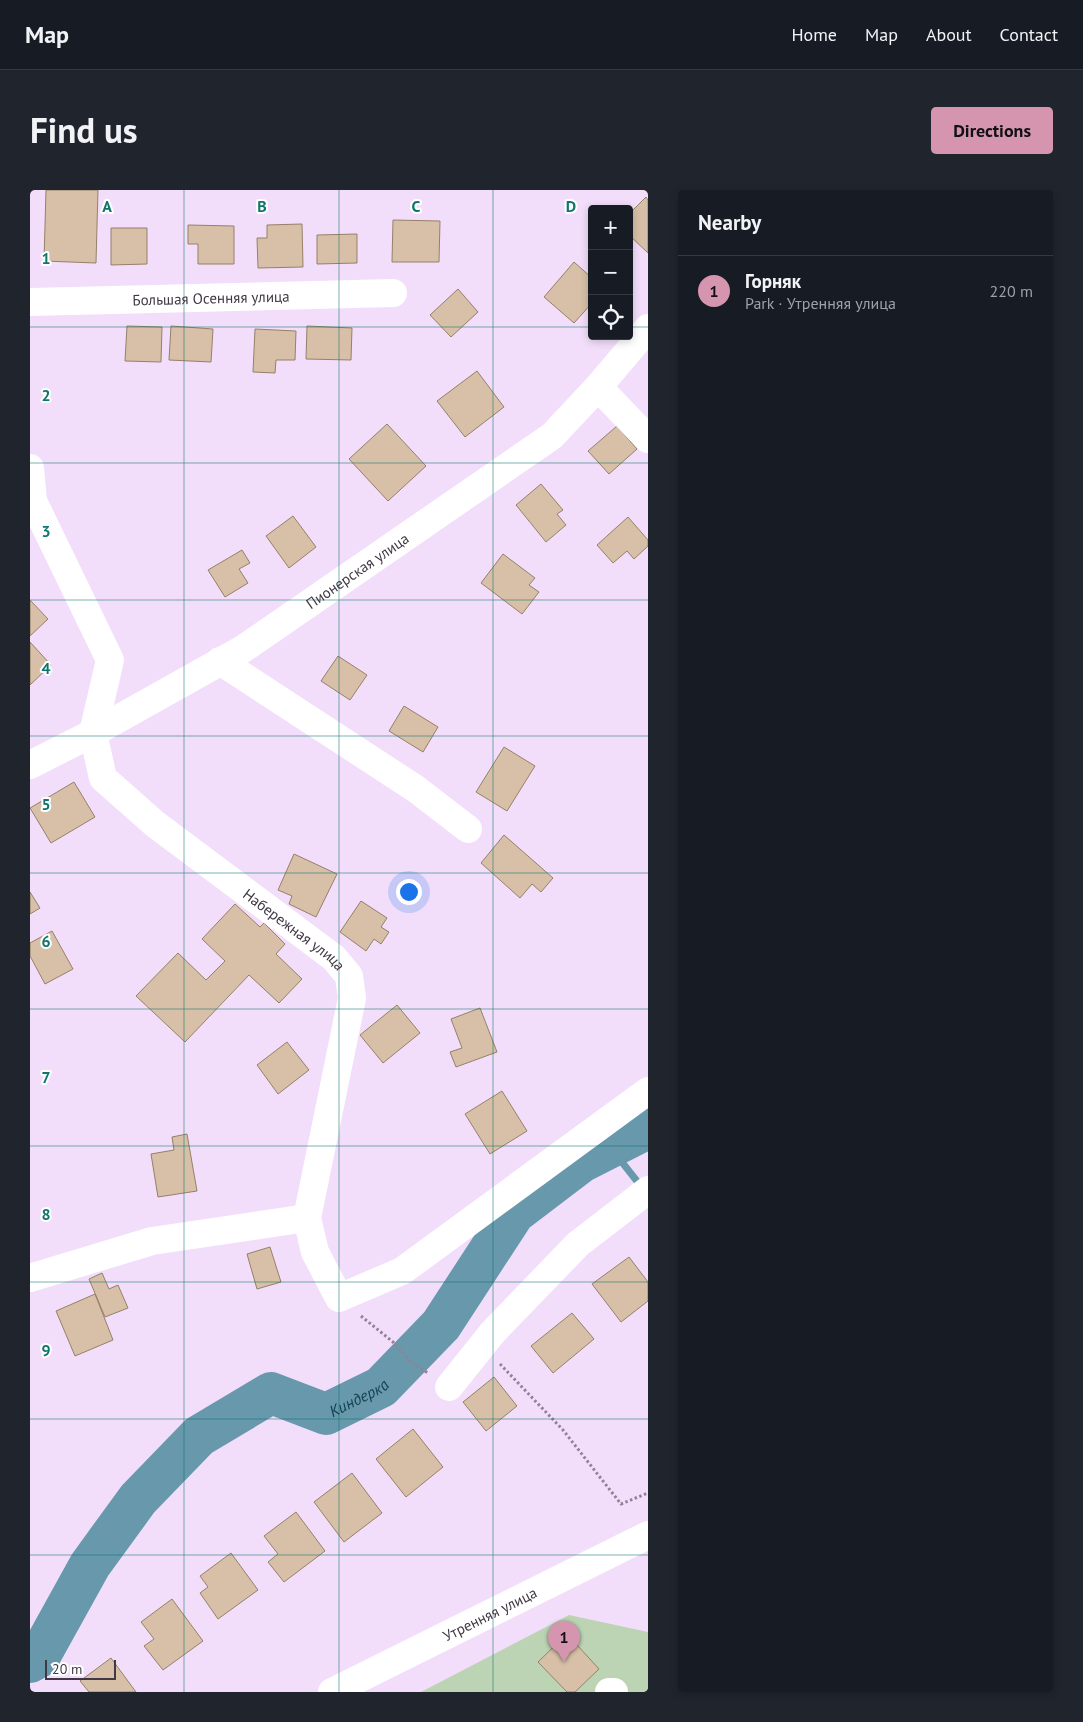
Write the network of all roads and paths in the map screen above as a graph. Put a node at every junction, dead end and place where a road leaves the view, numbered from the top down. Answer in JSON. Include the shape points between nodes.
{"nodes":[{"id":1,"x":393,"y":293,"type":"dead end"},
{"id":2,"x":30,"y":302,"type":"edge"},
{"id":3,"x":648,"y":328,"type":"edge"},
{"id":4,"x":598,"y":387,"type":"junction"},
{"id":5,"x":648,"y":439,"type":"edge"},
{"id":6,"x":30,"y":468,"type":"edge"},
{"id":7,"x":34,"y":513,"type":"edge"},
{"id":8,"x":220,"y":661,"type":"junction"},
{"id":9,"x":93,"y":734,"type":"junction"},
{"id":10,"x":30,"y":765,"type":"edge"},
{"id":11,"x":468,"y":829,"type":"dead end"},
{"id":12,"x":648,"y":1091,"type":"edge"},
{"id":13,"x":648,"y":1190,"type":"edge"},
{"id":14,"x":307,"y":1218,"type":"junction"},
{"id":15,"x":30,"y":1278,"type":"edge"},
{"id":16,"x":339,"y":1298,"type":"junction"},
{"id":17,"x":482,"y":1345,"type":"junction"},
{"id":18,"x":413,"y":1364,"type":"dead end"},
{"id":19,"x":449,"y":1387,"type":"dead end"},
{"id":20,"x":648,"y":1492,"type":"edge"},
{"id":21,"x":648,"y":1535,"type":"edge"},
{"id":22,"x":332,"y":1692,"type":"edge"},
{"id":23,"x":609,"y":1692,"type":"edge"},
{"id":24,"x":614,"y":1692,"type":"edge"}],
"edges":[{"from":1,"to":2,"type":"street","name":"Большая Осенняя улица"},
{"from":3,"to":4,"type":"street","name":"Пионерская улица"},
{"from":4,"to":5,"type":"street"},
{"from":4,"to":8,"type":"street","name":"Пионерская улица","via":[[552,436]]},
{"from":6,"to":7,"type":"street"},
{"from":7,"to":9,"type":"street","via":[[110,660]]},
{"from":8,"to":9,"type":"street","name":"Пионерская улица"},
{"from":8,"to":11,"type":"street","via":[[416,789]]},
{"from":9,"to":10,"type":"street","name":"Пионерская улица"},
{"from":9,"to":14,"type":"street","name":"Набережная улица","via":[[103,778],[155,824],[334,958],[349,976],[352,998]]},
{"from":12,"to":16,"type":"street","via":[[402,1271]]},
{"from":13,"to":17,"type":"street","via":[[578,1244]]},
{"from":14,"to":15,"type":"street","via":[[152,1241]]},
{"from":14,"to":16,"type":"street","name":"Набережная улица","via":[[315,1252]]},
{"from":16,"to":18,"type":"path","via":[[393,1342]]},
{"from":17,"to":19,"type":"street"},
{"from":17,"to":20,"type":"path","via":[[562,1430],[621,1504]]},
{"from":21,"to":22,"type":"street","name":"Утренняя улица"},
{"from":23,"to":24,"type":"street"}]}
